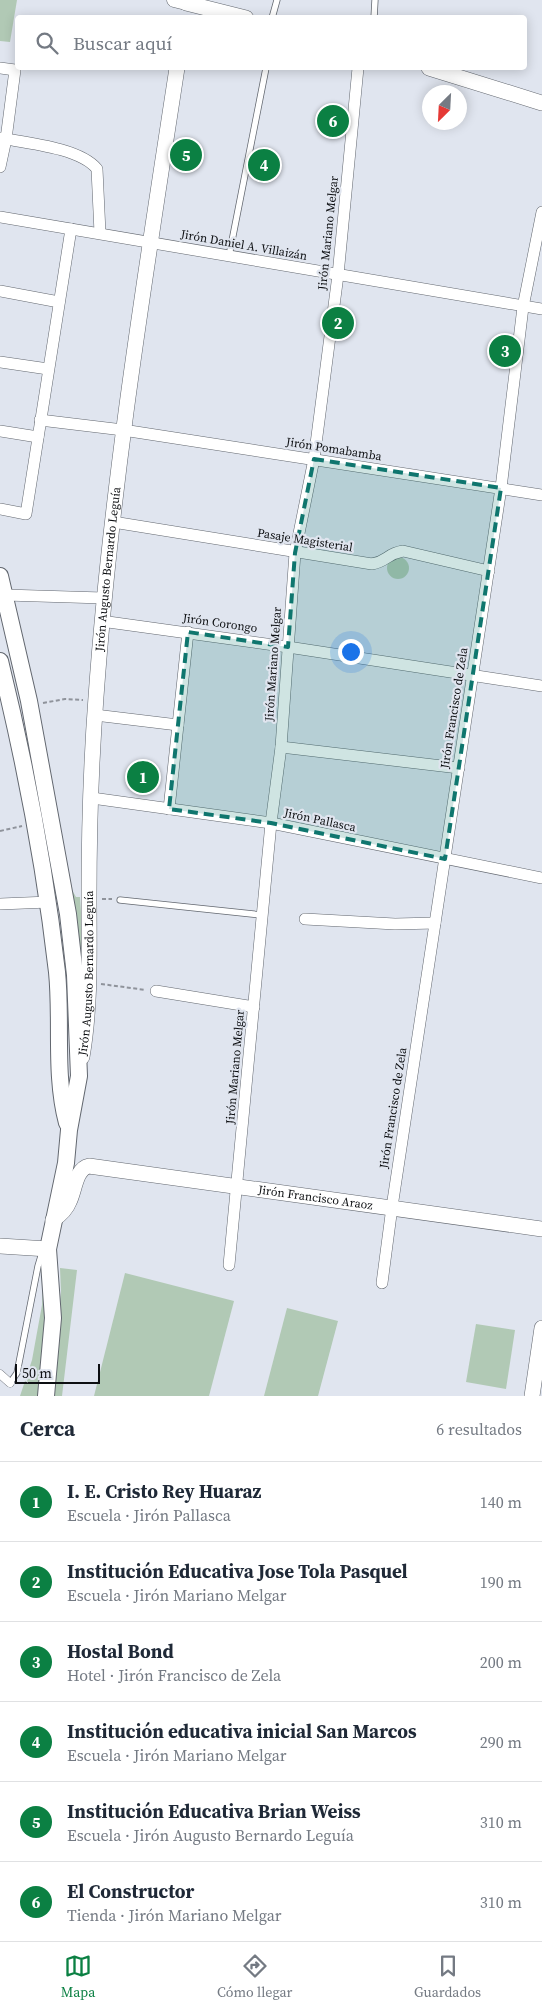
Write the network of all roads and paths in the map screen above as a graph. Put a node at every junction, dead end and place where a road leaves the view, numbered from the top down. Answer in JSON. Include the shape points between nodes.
{"nodes":[{"id":1,"x":277,"y":0,"type":"edge"},
{"id":2,"x":376,"y":0,"type":"edge"},
{"id":3,"x":183,"y":5,"type":"edge"},
{"id":4,"x":231,"y":15,"type":"edge"},
{"id":5,"x":273,"y":15,"type":"edge"},
{"id":6,"x":374,"y":15,"type":"edge"},
{"id":7,"x":0,"y":68,"type":"edge"},
{"id":8,"x":177,"y":70,"type":"edge"},
{"id":9,"x":266,"y":70,"type":"edge"},
{"id":10,"x":358,"y":70,"type":"edge"},
{"id":11,"x":435,"y":70,"type":"edge"},
{"id":12,"x":542,"y":103,"type":"edge"},
{"id":13,"x":3,"y":139,"type":"edge"},
{"id":14,"x":0,"y":166,"type":"edge"},
{"id":15,"x":542,"y":212,"type":"edge"},
{"id":16,"x":0,"y":217,"type":"edge"},
{"id":17,"x":71,"y":229,"type":"junction"},
{"id":18,"x":100,"y":233,"type":"junction"},
{"id":19,"x":150,"y":242,"type":"junction"},
{"id":20,"x":229,"y":256,"type":"junction"},
{"id":21,"x":338,"y":275,"type":"junction"},
{"id":22,"x":0,"y":291,"type":"edge"},
{"id":23,"x":59,"y":302,"type":"junction"},
{"id":24,"x":523,"y":307,"type":"junction"},
{"id":25,"x":542,"y":309,"type":"edge"},
{"id":26,"x":0,"y":362,"type":"edge"},
{"id":27,"x":48,"y":369,"type":"junction"},
{"id":28,"x":40,"y":420,"type":"junction"},
{"id":29,"x":0,"y":430,"type":"edge"},
{"id":30,"x":123,"y":430,"type":"junction"},
{"id":31,"x":38,"y":437,"type":"junction"},
{"id":32,"x":314,"y":459,"type":"junction"},
{"id":33,"x":501,"y":488,"type":"junction"},
{"id":34,"x":542,"y":495,"type":"edge"},
{"id":35,"x":0,"y":509,"type":"edge"},
{"id":36,"x":113,"y":522,"type":"junction"},
{"id":37,"x":296,"y":553,"type":"junction"},
{"id":38,"x":489,"y":570,"type":"junction"},
{"id":39,"x":0,"y":576,"type":"edge"},
{"id":40,"x":5,"y":595,"type":"junction"},
{"id":41,"x":103,"y":598,"type":"junction"},
{"id":42,"x":101,"y":621,"type":"junction"},
{"id":43,"x":188,"y":632,"type":"junction"},
{"id":44,"x":288,"y":646,"type":"junction"},
{"id":45,"x":0,"y":661,"type":"edge"},
{"id":46,"x":472,"y":676,"type":"junction"},
{"id":47,"x":542,"y":686,"type":"edge"},
{"id":48,"x":30,"y":706,"type":"junction"},
{"id":49,"x":95,"y":708,"type":"junction"},
{"id":50,"x":178,"y":725,"type":"junction"},
{"id":51,"x":281,"y":747,"type":"junction"},
{"id":52,"x":459,"y":768,"type":"junction"},
{"id":53,"x":92,"y":798,"type":"junction"},
{"id":54,"x":169,"y":809,"type":"junction"},
{"id":55,"x":35,"y":823,"type":"junction"},
{"id":56,"x":271,"y":824,"type":"junction"},
{"id":57,"x":0,"y":831,"type":"edge"},
{"id":58,"x":445,"y":859,"type":"junction"},
{"id":59,"x":542,"y":878,"type":"edge"},
{"id":60,"x":89,"y":898,"type":"junction"},
{"id":61,"x":120,"y":900,"type":"joint"},
{"id":62,"x":49,"y":902,"type":"junction"},
{"id":63,"x":0,"y":904,"type":"edge"},
{"id":64,"x":262,"y":915,"type":"junction"},
{"id":65,"x":305,"y":919,"type":"dead end"},
{"id":66,"x":435,"y":923,"type":"junction"},
{"id":67,"x":90,"y":983,"type":"junction"},
{"id":68,"x":156,"y":991,"type":"joint"},
{"id":69,"x":254,"y":1006,"type":"junction"},
{"id":70,"x":79,"y":1076,"type":"junction"},
{"id":71,"x":69,"y":1130,"type":"junction"},
{"id":72,"x":238,"y":1186,"type":"junction"},
{"id":73,"x":392,"y":1207,"type":"junction"},
{"id":74,"x":54,"y":1214,"type":"junction"},
{"id":75,"x":542,"y":1229,"type":"edge"},
{"id":76,"x":0,"y":1246,"type":"edge"},
{"id":77,"x":48,"y":1249,"type":"junction"},
{"id":78,"x":229,"y":1265,"type":"dead end"},
{"id":79,"x":382,"y":1283,"type":"dead end"},
{"id":80,"x":542,"y":1328,"type":"edge"},
{"id":81,"x":0,"y":1374,"type":"edge"},
{"id":82,"x":10,"y":1383,"type":"joint"},
{"id":83,"x":46,"y":1396,"type":"edge"},
{"id":84,"x":532,"y":1396,"type":"edge"}],
"edges":[{"from":1,"to":5,"type":"lane"},
{"from":2,"to":6,"type":"lane"},
{"from":3,"to":4,"type":"main road"},
{"from":7,"to":13,"type":"street","via":[[15,70]]},
{"from":8,"to":19,"type":"main road","name":"Jirón Augusto Bernardo Leguía"},
{"from":9,"to":20,"type":"lane"},
{"from":10,"to":21,"type":"street","name":"Jirón Mariano Melgar"},
{"from":11,"to":12,"type":"main road"},
{"from":13,"to":14,"type":"street"},
{"from":13,"to":18,"type":"street","via":[[70,153],[91,162],[97,169]]},
{"from":15,"to":24,"type":"street","name":"Jirón Francisco de Zela"},
{"from":16,"to":17,"type":"street","name":"Jirón Daniel A. Villaizán"},
{"from":17,"to":18,"type":"street","name":"Jirón Daniel A. Villaizán"},
{"from":17,"to":23,"type":"street"},
{"from":18,"to":19,"type":"street","name":"Jirón Daniel A. Villaizán"},
{"from":19,"to":20,"type":"street","name":"Jirón Daniel A. Villaizán"},
{"from":19,"to":30,"type":"main road","name":"Jirón Augusto Bernardo Leguía"},
{"from":20,"to":21,"type":"street","name":"Jirón Daniel A. Villaizán"},
{"from":21,"to":24,"type":"street","name":"Jirón Daniel A. Villaizán"},
{"from":21,"to":32,"type":"street","name":"Jirón Mariano Melgar"},
{"from":22,"to":23,"type":"street"},
{"from":23,"to":27,"type":"street"},
{"from":24,"to":25,"type":"street","name":"Jirón Daniel A. Villaizán"},
{"from":24,"to":33,"type":"street","name":"Jirón Francisco de Zela"},
{"from":26,"to":27,"type":"street"},
{"from":27,"to":28,"type":"street"},
{"from":28,"to":30,"type":"street","name":"Jirón Pomabamba"},
{"from":28,"to":31,"type":"street"},
{"from":29,"to":31,"type":"street"},
{"from":30,"to":32,"type":"street","name":"Jirón Pomabamba"},
{"from":30,"to":36,"type":"main road","name":"Jirón Augusto Bernardo Leguía"},
{"from":31,"to":35,"type":"street","via":[[26,514]]},
{"from":32,"to":33,"type":"street","name":"Jirón Pomabamba"},
{"from":32,"to":37,"type":"street","name":"Jirón Mariano Melgar"},
{"from":33,"to":34,"type":"street","name":"Jirón Pomabamba"},
{"from":33,"to":38,"type":"street","name":"Jirón Francisco de Zela"},
{"from":36,"to":37,"type":"street","name":"Pasaje Magisterial"},
{"from":36,"to":41,"type":"main road","name":"Jirón Augusto Bernardo Leguía"},
{"from":37,"to":38,"type":"street","name":"Pasaje Magisterial","via":[[372,564],[383,562],[391,553],[403,551]]},
{"from":37,"to":44,"type":"street","name":"Jirón Mariano Melgar"},
{"from":38,"to":46,"type":"street","name":"Jirón Francisco de Zela"},
{"from":39,"to":40,"type":"main road"},
{"from":40,"to":41,"type":"street"},
{"from":40,"to":48,"type":"main road"},
{"from":41,"to":42,"type":"main road","name":"Jirón Augusto Bernardo Leguía"},
{"from":42,"to":43,"type":"street","name":"Jirón Corongo"},
{"from":42,"to":49,"type":"main road","name":"Jirón Augusto Bernardo Leguía"},
{"from":43,"to":44,"type":"street","name":"Jirón Corongo"},
{"from":43,"to":50,"type":"street"},
{"from":44,"to":46,"type":"street","name":"Jirón Corongo"},
{"from":44,"to":51,"type":"street","name":"Jirón Mariano Melgar"},
{"from":45,"to":55,"type":"main road"},
{"from":46,"to":47,"type":"street","name":"Jirón Corongo"},
{"from":46,"to":52,"type":"street","name":"Jirón Francisco de Zela"},
{"from":48,"to":49,"type":"path","via":[[65,699]]},
{"from":48,"to":70,"type":"main road","via":[[74,946]]},
{"from":49,"to":50,"type":"street"},
{"from":49,"to":53,"type":"main road","name":"Jirón Augusto Bernardo Leguía"},
{"from":50,"to":54,"type":"street"},
{"from":51,"to":52,"type":"street"},
{"from":51,"to":56,"type":"street","name":"Jirón Mariano Melgar"},
{"from":52,"to":58,"type":"street","name":"Jirón Francisco de Zela"},
{"from":53,"to":54,"type":"street","name":"Jirón Pallasca"},
{"from":53,"to":60,"type":"main road","name":"Jirón Augusto Bernardo Leguía"},
{"from":54,"to":56,"type":"street","name":"Jirón Pallasca"},
{"from":55,"to":57,"type":"path"},
{"from":55,"to":62,"type":"main road"},
{"from":56,"to":58,"type":"street","name":"Jirón Pallasca"},
{"from":56,"to":64,"type":"street","name":"Jirón Mariano Melgar"},
{"from":58,"to":59,"type":"street","name":"Jirón Pallasca"},
{"from":58,"to":66,"type":"street","name":"Jirón Francisco de Zela"},
{"from":60,"to":61,"type":"path"},
{"from":60,"to":67,"type":"main road","name":"Jirón Augusto Bernardo Leguía"},
{"from":61,"to":64,"type":"lane"},
{"from":62,"to":63,"type":"street"},
{"from":62,"to":71,"type":"main road","via":[[59,990],[59,1063]]},
{"from":64,"to":69,"type":"street","name":"Jirón Mariano Melgar"},
{"from":65,"to":66,"type":"street"},
{"from":66,"to":73,"type":"street","name":"Jirón Francisco de Zela"},
{"from":67,"to":68,"type":"path"},
{"from":67,"to":70,"type":"main road","name":"Jirón Augusto Bernardo Leguía"},
{"from":68,"to":69,"type":"street"},
{"from":69,"to":72,"type":"street","name":"Jirón Mariano Melgar"},
{"from":70,"to":71,"type":"main road"},
{"from":71,"to":74,"type":"main road"},
{"from":72,"to":73,"type":"main road","name":"Jirón Francisco Araoz"},
{"from":72,"to":74,"type":"main road","name":"Jirón Francisco Araoz","via":[[89,1166],[79,1173],[70,1202]]},
{"from":72,"to":78,"type":"street","name":"Jirón Mariano Melgar"},
{"from":73,"to":75,"type":"main road","name":"Jirón Francisco Araoz"},
{"from":73,"to":79,"type":"street","name":"Jirón Francisco de Zela"},
{"from":74,"to":77,"type":"main road"},
{"from":76,"to":77,"type":"main road"},
{"from":77,"to":82,"type":"lane","via":[[41,1256],[17,1373]]},
{"from":77,"to":83,"type":"main road","via":[[53,1318]]},
{"from":80,"to":84,"type":"main road"},
{"from":81,"to":82,"type":"street"}]}
